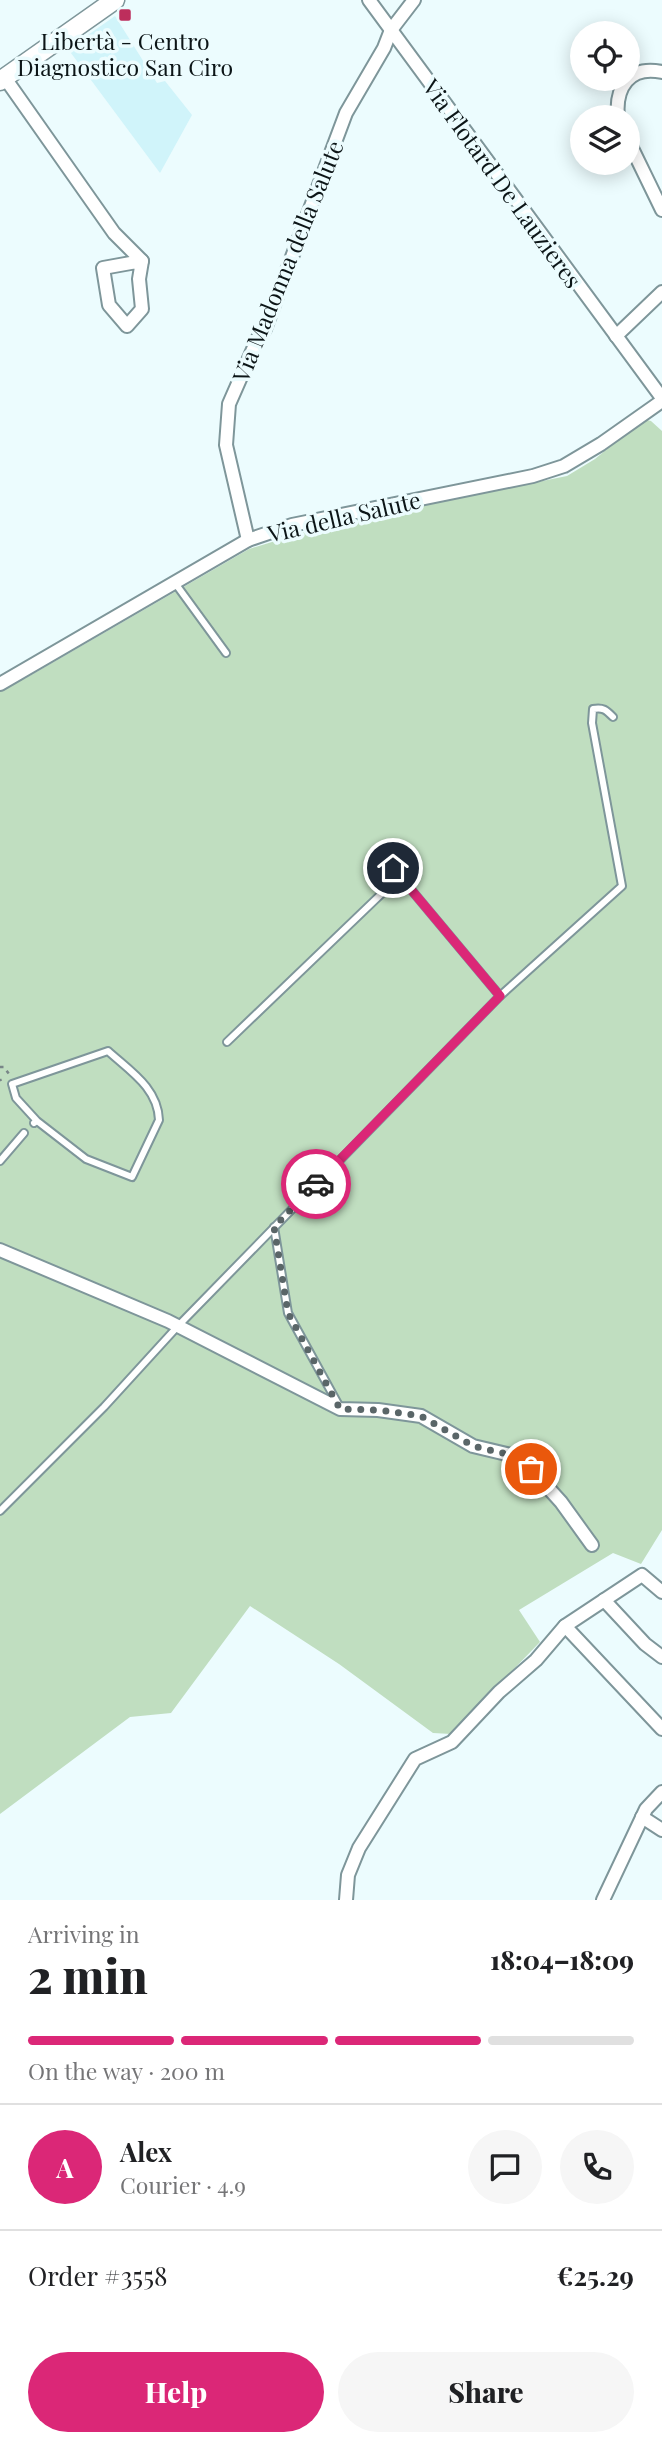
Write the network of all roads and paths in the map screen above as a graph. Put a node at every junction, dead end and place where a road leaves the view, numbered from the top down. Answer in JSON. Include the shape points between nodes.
{"nodes":[{"id":1,"x":116,"y":0,"type":"edge"},
{"id":2,"x":369,"y":0,"type":"edge"},
{"id":3,"x":414,"y":0,"type":"edge"},
{"id":4,"x":391,"y":30,"type":"junction"},
{"id":5,"x":662,"y":72,"type":"edge"},
{"id":6,"x":3,"y":75,"type":"edge"},
{"id":7,"x":617,"y":105,"type":"edge"},
{"id":8,"x":640,"y":165,"type":"edge"},
{"id":9,"x":662,"y":210,"type":"edge"},
{"id":10,"x":142,"y":261,"type":"junction"},
{"id":11,"x":662,"y":292,"type":"edge"},
{"id":12,"x":616,"y":336,"type":"junction"},
{"id":13,"x":662,"y":400,"type":"edge"},
{"id":14,"x":248,"y":540,"type":"junction"},
{"id":15,"x":175,"y":583,"type":"junction"},
{"id":16,"x":226,"y":653,"type":"dead end"},
{"id":17,"x":0,"y":684,"type":"edge"},
{"id":18,"x":613,"y":717,"type":"dead end"},
{"id":19,"x":393,"y":868,"type":"dead end"},
{"id":20,"x":400,"y":876,"type":"junction"},
{"id":21,"x":500,"y":996,"type":"junction"},
{"id":22,"x":227,"y":1042,"type":"dead end"},
{"id":23,"x":36,"y":1122,"type":"joint"},
{"id":24,"x":24,"y":1133,"type":"dead end"},
{"id":25,"x":2,"y":1157,"type":"edge"},
{"id":26,"x":274,"y":1227,"type":"junction"},
{"id":27,"x":0,"y":1250,"type":"edge"},
{"id":28,"x":178,"y":1326,"type":"junction"},
{"id":29,"x":340,"y":1409,"type":"junction"},
{"id":30,"x":0,"y":1511,"type":"edge"},
{"id":31,"x":592,"y":1545,"type":"dead end"},
{"id":32,"x":662,"y":1592,"type":"edge"},
{"id":33,"x":604,"y":1600,"type":"junction"},
{"id":34,"x":565,"y":1626,"type":"junction"},
{"id":35,"x":662,"y":1657,"type":"edge"},
{"id":36,"x":662,"y":1729,"type":"edge"},
{"id":37,"x":662,"y":1792,"type":"edge"},
{"id":38,"x":642,"y":1817,"type":"junction"},
{"id":39,"x":662,"y":1830,"type":"edge"},
{"id":40,"x":346,"y":1900,"type":"edge"},
{"id":41,"x":603,"y":1900,"type":"edge"}],
"edges":[{"from":1,"to":6,"type":"street"},
{"from":2,"to":4,"type":"street","name":"Via Flotard De Lauzieres"},
{"from":3,"to":4,"type":"street","name":"Via Madonna della Salute"},
{"from":4,"to":12,"type":"street","name":"Via Flotard De Lauzieres"},
{"from":4,"to":14,"type":"street","name":"Via Madonna della Salute","via":[[346,113],[265,329],[229,404],[226,444]]},
{"from":5,"to":7,"type":"street","via":[[636,73],[622,85]]},
{"from":6,"to":10,"type":"street","via":[[114,233]]},
{"from":8,"to":9,"type":"street"},
{"from":10,"to":10,"type":"street","via":[[142,309],[127,326],[109,304],[103,268]]},
{"from":11,"to":12,"type":"street"},
{"from":12,"to":13,"type":"street","name":"Via Flotard De Lauzieres"},
{"from":13,"to":14,"type":"street","name":"Via della Salute","via":[[601,444],[554,469],[292,524]]},
{"from":14,"to":15,"type":"street","name":"Via della Salute"},
{"from":15,"to":16,"type":"lane"},
{"from":15,"to":17,"type":"street","name":"Via della Salute"},
{"from":18,"to":21,"type":"lane","via":[[600,707],[593,709],[622,886]]},
{"from":19,"to":20,"type":"lane"},
{"from":20,"to":21,"type":"lane"},
{"from":20,"to":22,"type":"lane"},
{"from":21,"to":26,"type":"lane"},
{"from":23,"to":23,"type":"lane","via":[[86,1159],[132,1177],[159,1120],[159,1110],[149,1089],[108,1051],[12,1084],[16,1098]]},
{"from":24,"to":25,"type":"lane"},
{"from":26,"to":28,"type":"lane"},
{"from":26,"to":29,"type":"lane","via":[[288,1313]]},
{"from":27,"to":28,"type":"street"},
{"from":28,"to":29,"type":"street"},
{"from":28,"to":30,"type":"lane"},
{"from":29,"to":31,"type":"street","via":[[421,1416],[473,1446],[515,1456],[561,1502]]},
{"from":32,"to":33,"type":"street","via":[[642,1575]]},
{"from":33,"to":34,"type":"street"},
{"from":33,"to":35,"type":"street"},
{"from":34,"to":36,"type":"street"},
{"from":34,"to":40,"type":"street","via":[[452,1742],[415,1759],[359,1848],[348,1875]]},
{"from":37,"to":38,"type":"street"},
{"from":38,"to":39,"type":"street"},
{"from":38,"to":41,"type":"street"}]}
